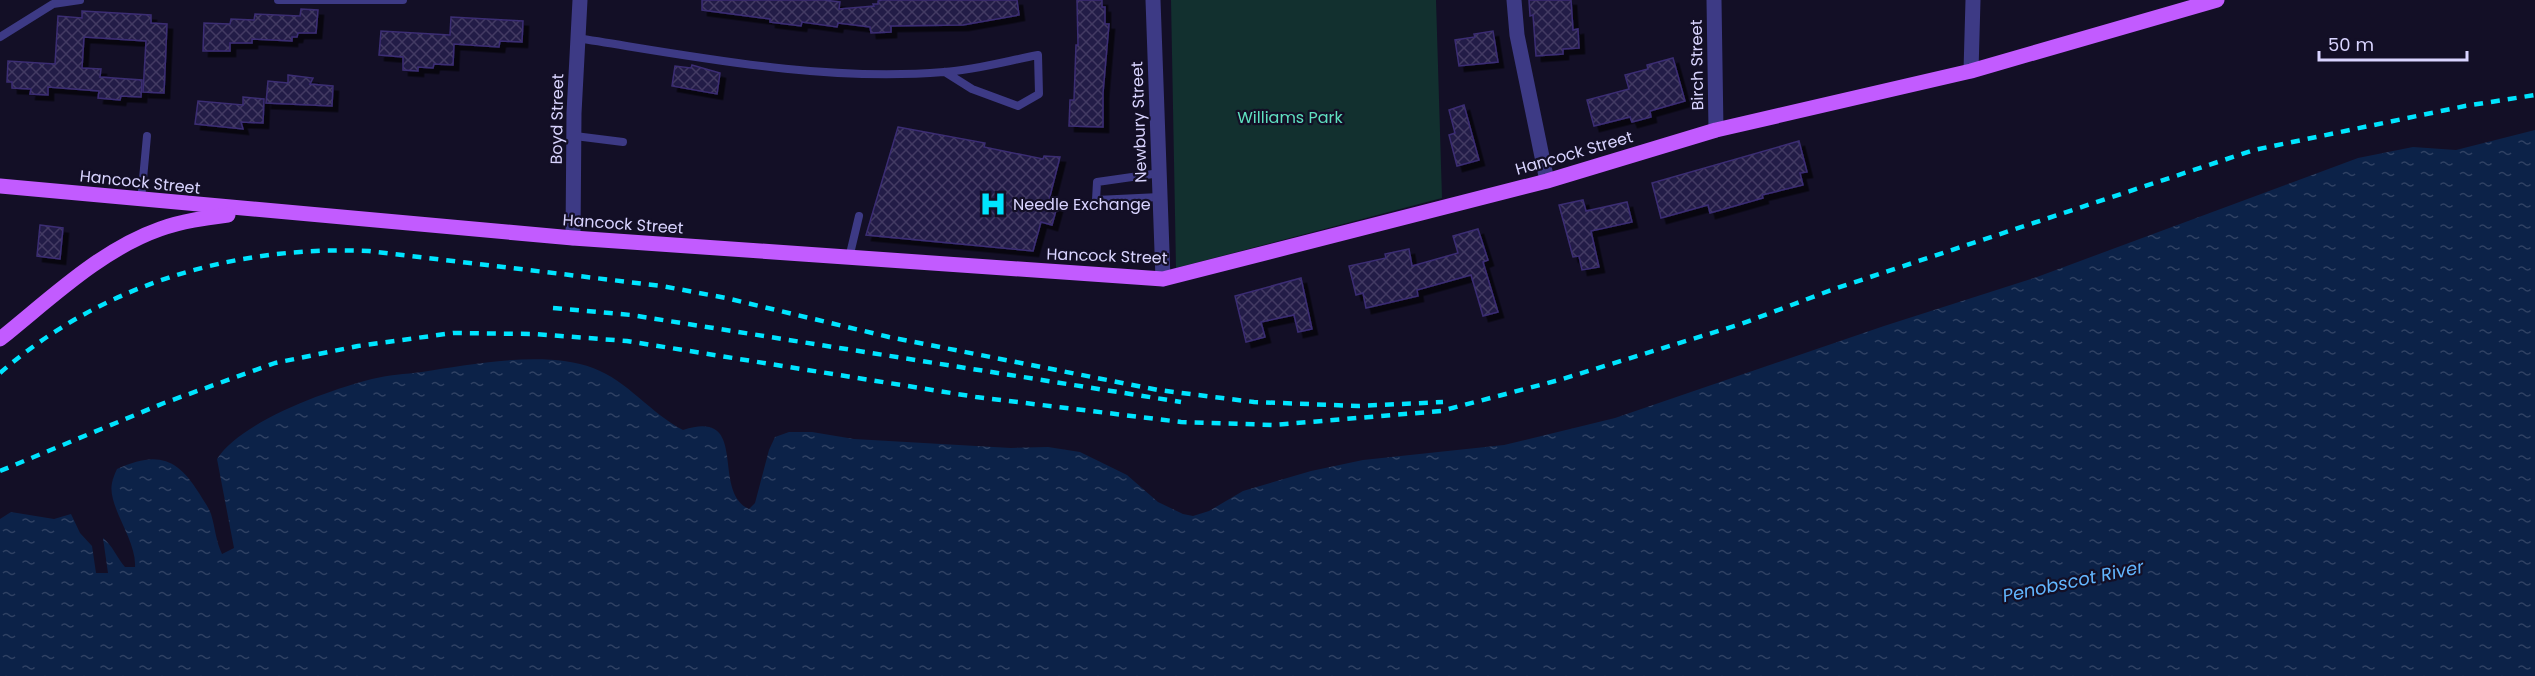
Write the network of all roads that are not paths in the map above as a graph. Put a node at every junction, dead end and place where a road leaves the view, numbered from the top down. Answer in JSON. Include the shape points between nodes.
{"nodes":[{"id":1,"x":80,"y":0,"type":"edge"},
{"id":2,"x":278,"y":0,"type":"edge"},
{"id":3,"x":403,"y":0,"type":"edge"},
{"id":4,"x":580,"y":0,"type":"edge"},
{"id":5,"x":1153,"y":0,"type":"edge"},
{"id":6,"x":1514,"y":0,"type":"edge"},
{"id":7,"x":1714,"y":0,"type":"edge"},
{"id":8,"x":1973,"y":0,"type":"edge"},
{"id":9,"x":2217,"y":0,"type":"edge"},
{"id":10,"x":0,"y":37,"type":"edge"},
{"id":11,"x":577,"y":38,"type":"junction"},
{"id":12,"x":1971,"y":71,"type":"junction"},
{"id":13,"x":945,"y":72,"type":"junction"},
{"id":14,"x":1716,"y":130,"type":"junction"},
{"id":15,"x":147,"y":136,"type":"dead end"},
{"id":16,"x":575,"y":136,"type":"junction"},
{"id":17,"x":623,"y":142,"type":"dead end"},
{"id":18,"x":1160,"y":173,"type":"junction"},
{"id":19,"x":1547,"y":181,"type":"junction"},
{"id":20,"x":0,"y":186,"type":"edge"},
{"id":21,"x":1160,"y":197,"type":"junction"},
{"id":22,"x":141,"y":200,"type":"junction"},
{"id":23,"x":264,"y":212,"type":"junction"},
{"id":24,"x":859,"y":216,"type":"dead end"},
{"id":25,"x":573,"y":238,"type":"junction"},
{"id":26,"x":849,"y":258,"type":"junction"},
{"id":27,"x":1163,"y":279,"type":"junction"},
{"id":28,"x":0,"y":339,"type":"edge"}],
"edges":[{"from":1,"to":10,"type":"lane","via":[[53,4]]},
{"from":2,"to":3,"type":"lane"},
{"from":4,"to":11,"type":"street","name":"Boyd Street"},
{"from":5,"to":18,"type":"street","name":"Newbury Street"},
{"from":6,"to":19,"type":"street","via":[[1517,35]]},
{"from":7,"to":14,"type":"street","name":"Birch Street"},
{"from":8,"to":12,"type":"street"},
{"from":9,"to":12,"type":"main road","name":"Hancock Street"},
{"from":11,"to":13,"type":"lane","via":[[735,63],[838,74]]},
{"from":11,"to":16,"type":"street","name":"Boyd Street"},
{"from":12,"to":14,"type":"main road","name":"Hancock Street"},
{"from":13,"to":13,"type":"lane","via":[[1038,55],[1039,94],[1018,106],[972,89]]},
{"from":14,"to":19,"type":"main road","name":"Hancock Street"},
{"from":15,"to":22,"type":"lane"},
{"from":16,"to":17,"type":"lane"},
{"from":16,"to":25,"type":"street","name":"Boyd Street"},
{"from":18,"to":21,"type":"street","name":"Newbury Street"},
{"from":18,"to":21,"type":"lane","via":[[1097,182],[1096,200]]},
{"from":19,"to":27,"type":"main road","name":"Hancock Street"},
{"from":20,"to":22,"type":"main road","name":"Hancock Street"},
{"from":21,"to":27,"type":"street","name":"Newbury Street"},
{"from":22,"to":23,"type":"main road","name":"Hancock Street"},
{"from":23,"to":25,"type":"main road","name":"Hancock Street"},
{"from":23,"to":28,"type":"main road","via":[[191,220],[141,237],[82,274]]},
{"from":24,"to":26,"type":"lane"},
{"from":25,"to":26,"type":"main road","name":"Hancock Street"},
{"from":26,"to":27,"type":"main road","name":"Hancock Street"}]}
